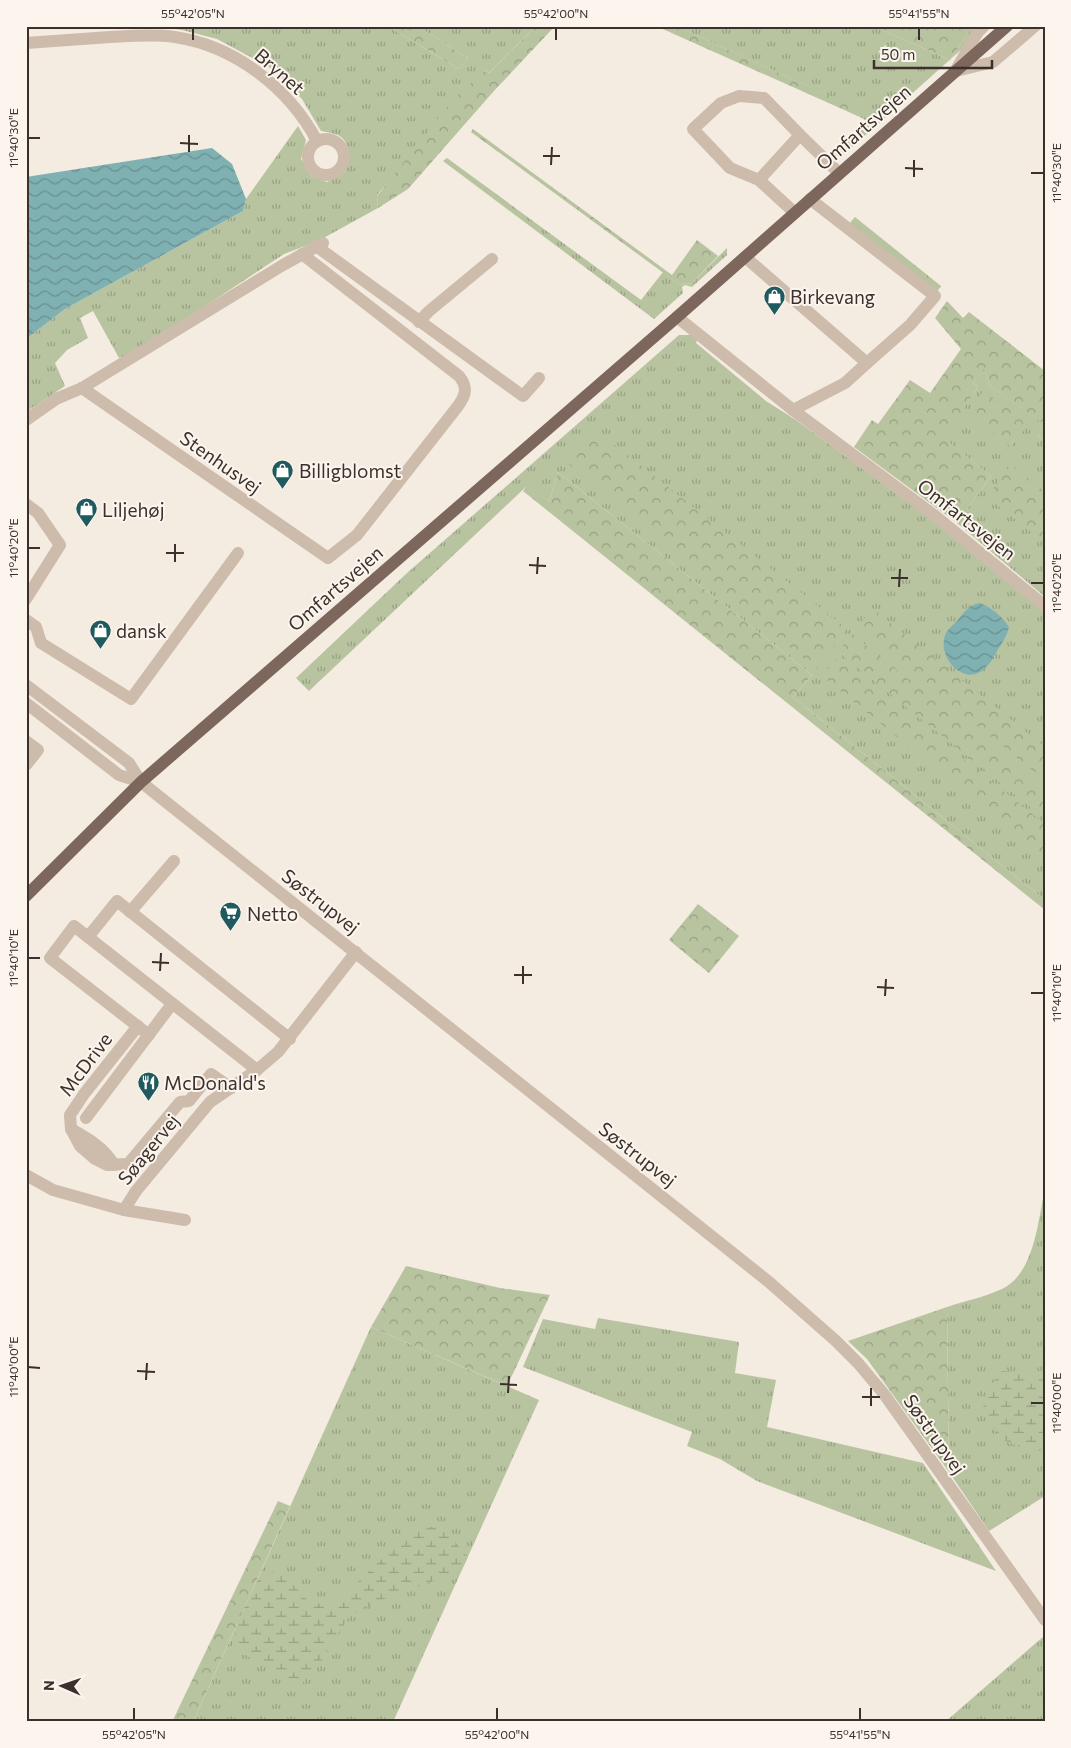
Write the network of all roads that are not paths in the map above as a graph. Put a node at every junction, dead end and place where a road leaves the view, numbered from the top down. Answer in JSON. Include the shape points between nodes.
{"nodes":[{"id":1,"x":984,"y":26,"type":"edge"},
{"id":2,"x":1007,"y":26,"type":"edge"},
{"id":3,"x":1036,"y":26,"type":"edge"},
{"id":4,"x":26,"y":42,"type":"edge"},
{"id":5,"x":956,"y":71,"type":"junction"},
{"id":6,"x":800,"y":135,"type":"junction"},
{"id":7,"x":318,"y":141,"type":"dead end"},
{"id":8,"x":840,"y":173,"type":"junction"},
{"id":9,"x":759,"y":180,"type":"junction"},
{"id":10,"x":810,"y":199,"type":"junction"},
{"id":11,"x":796,"y":213,"type":"junction"},
{"id":12,"x":302,"y":254,"type":"junction"},
{"id":13,"x":745,"y":257,"type":"junction"},
{"id":14,"x":492,"y":259,"type":"dead end"},
{"id":15,"x":677,"y":317,"type":"junction"},
{"id":16,"x":419,"y":322,"type":"junction"},
{"id":17,"x":867,"y":363,"type":"junction"},
{"id":18,"x":539,"y":378,"type":"dead end"},
{"id":19,"x":82,"y":388,"type":"junction"},
{"id":20,"x":793,"y":410,"type":"junction"},
{"id":21,"x":26,"y":420,"type":"edge"},
{"id":22,"x":26,"y":504,"type":"edge"},
{"id":23,"x":238,"y":553,"type":"dead end"},
{"id":24,"x":26,"y":599,"type":"edge"},
{"id":25,"x":1045,"y":606,"type":"edge"},
{"id":26,"x":26,"y":620,"type":"edge"},
{"id":27,"x":26,"y":685,"type":"edge"},
{"id":28,"x":26,"y":702,"type":"edge"},
{"id":29,"x":26,"y":741,"type":"edge"},
{"id":30,"x":26,"y":765,"type":"edge"},
{"id":31,"x":141,"y":782,"type":"junction"},
{"id":32,"x":174,"y":861,"type":"dead end"},
{"id":33,"x":26,"y":896,"type":"edge"},
{"id":34,"x":130,"y":912,"type":"junction"},
{"id":35,"x":88,"y":937,"type":"junction"},
{"id":36,"x":356,"y":952,"type":"junction"},
{"id":37,"x":172,"y":1004,"type":"junction"},
{"id":38,"x":138,"y":1026,"type":"junction"},
{"id":39,"x":149,"y":1035,"type":"junction"},
{"id":40,"x":290,"y":1039,"type":"junction"},
{"id":41,"x":257,"y":1070,"type":"junction"},
{"id":42,"x":231,"y":1088,"type":"junction"},
{"id":43,"x":86,"y":1118,"type":"dead end"},
{"id":44,"x":26,"y":1175,"type":"edge"},
{"id":45,"x":124,"y":1210,"type":"junction"},
{"id":46,"x":185,"y":1220,"type":"dead end"},
{"id":47,"x":1045,"y":1620,"type":"edge"}],
"edges":[{"from":1,"to":5,"type":"street"},
{"from":2,"to":5,"type":"main road","name":"Omfartsvejen"},
{"from":3,"to":5,"type":"street","via":[[993,62]]},
{"from":4,"to":7,"type":"street","name":"Brynet","via":[[174,37],[218,49],[248,66],[279,90]]},
{"from":5,"to":8,"type":"main road","name":"Omfartsvejen"},
{"from":6,"to":8,"type":"street"},
{"from":6,"to":9,"type":"street"},
{"from":6,"to":9,"type":"street","via":[[764,98],[739,96],[722,103],[693,129],[730,168]]},
{"from":8,"to":10,"type":"main road","name":"Omfartsvejen"},
{"from":9,"to":11,"type":"street"},
{"from":10,"to":11,"type":"main road","name":"Omfartsvejen"},
{"from":10,"to":17,"type":"street","via":[[935,296],[910,325]]},
{"from":11,"to":13,"type":"main road","name":"Omfartsvejen"},
{"from":12,"to":16,"type":"street","via":[[320,245]]},
{"from":12,"to":19,"type":"street"},
{"from":12,"to":19,"type":"street","name":"Stenhusvej","via":[[459,376],[466,389],[458,406],[357,535],[328,558]]},
{"from":13,"to":15,"type":"main road","name":"Omfartsvejen"},
{"from":13,"to":17,"type":"street"},
{"from":14,"to":16,"type":"street"},
{"from":15,"to":20,"type":"street","name":"Omfartsvejen"},
{"from":15,"to":31,"type":"main road","name":"Omfartsvejen"},
{"from":16,"to":18,"type":"street","via":[[522,396]]},
{"from":17,"to":20,"type":"street","via":[[845,383]]},
{"from":19,"to":21,"type":"street"},
{"from":20,"to":25,"type":"street","name":"Omfartsvejen","via":[[934,515]]},
{"from":22,"to":24,"type":"street","via":[[38,513],[60,545]]},
{"from":23,"to":26,"type":"street","via":[[131,699],[41,643],[36,627]]},
{"from":27,"to":31,"type":"street","via":[[129,763]]},
{"from":28,"to":31,"type":"street","via":[[119,775]]},
{"from":29,"to":30,"type":"street","via":[[38,750]]},
{"from":31,"to":33,"type":"main road","name":"Omfartsvejen"},
{"from":31,"to":36,"type":"street","name":"Søstrupvej"},
{"from":32,"to":34,"type":"street"},
{"from":34,"to":35,"type":"street","via":[[117,901]]},
{"from":34,"to":40,"type":"street"},
{"from":35,"to":37,"type":"street"},
{"from":35,"to":38,"type":"street","via":[[74,926],[50,958]]},
{"from":36,"to":40,"type":"street","name":"Søagervej"},
{"from":36,"to":47,"type":"street","name":"Søstrupvej","via":[[769,1282],[836,1341],[884,1394]]},
{"from":37,"to":39,"type":"street"},
{"from":37,"to":41,"type":"street"},
{"from":38,"to":39,"type":"street"},
{"from":38,"to":42,"type":"street","name":"McDrive","via":[[70,1114],[71,1128],[80,1146],[95,1159],[114,1165],[128,1164],[180,1102],[189,1101],[211,1074]]},
{"from":39,"to":43,"type":"street"},
{"from":40,"to":41,"type":"street","name":"Søagervej"},
{"from":41,"to":42,"type":"street","name":"Søagervej"},
{"from":42,"to":45,"type":"street","name":"Søagervej","via":[[210,1102]]},
{"from":44,"to":45,"type":"street","name":"Søagervej","via":[[53,1190]]},
{"from":45,"to":46,"type":"street"}]}
